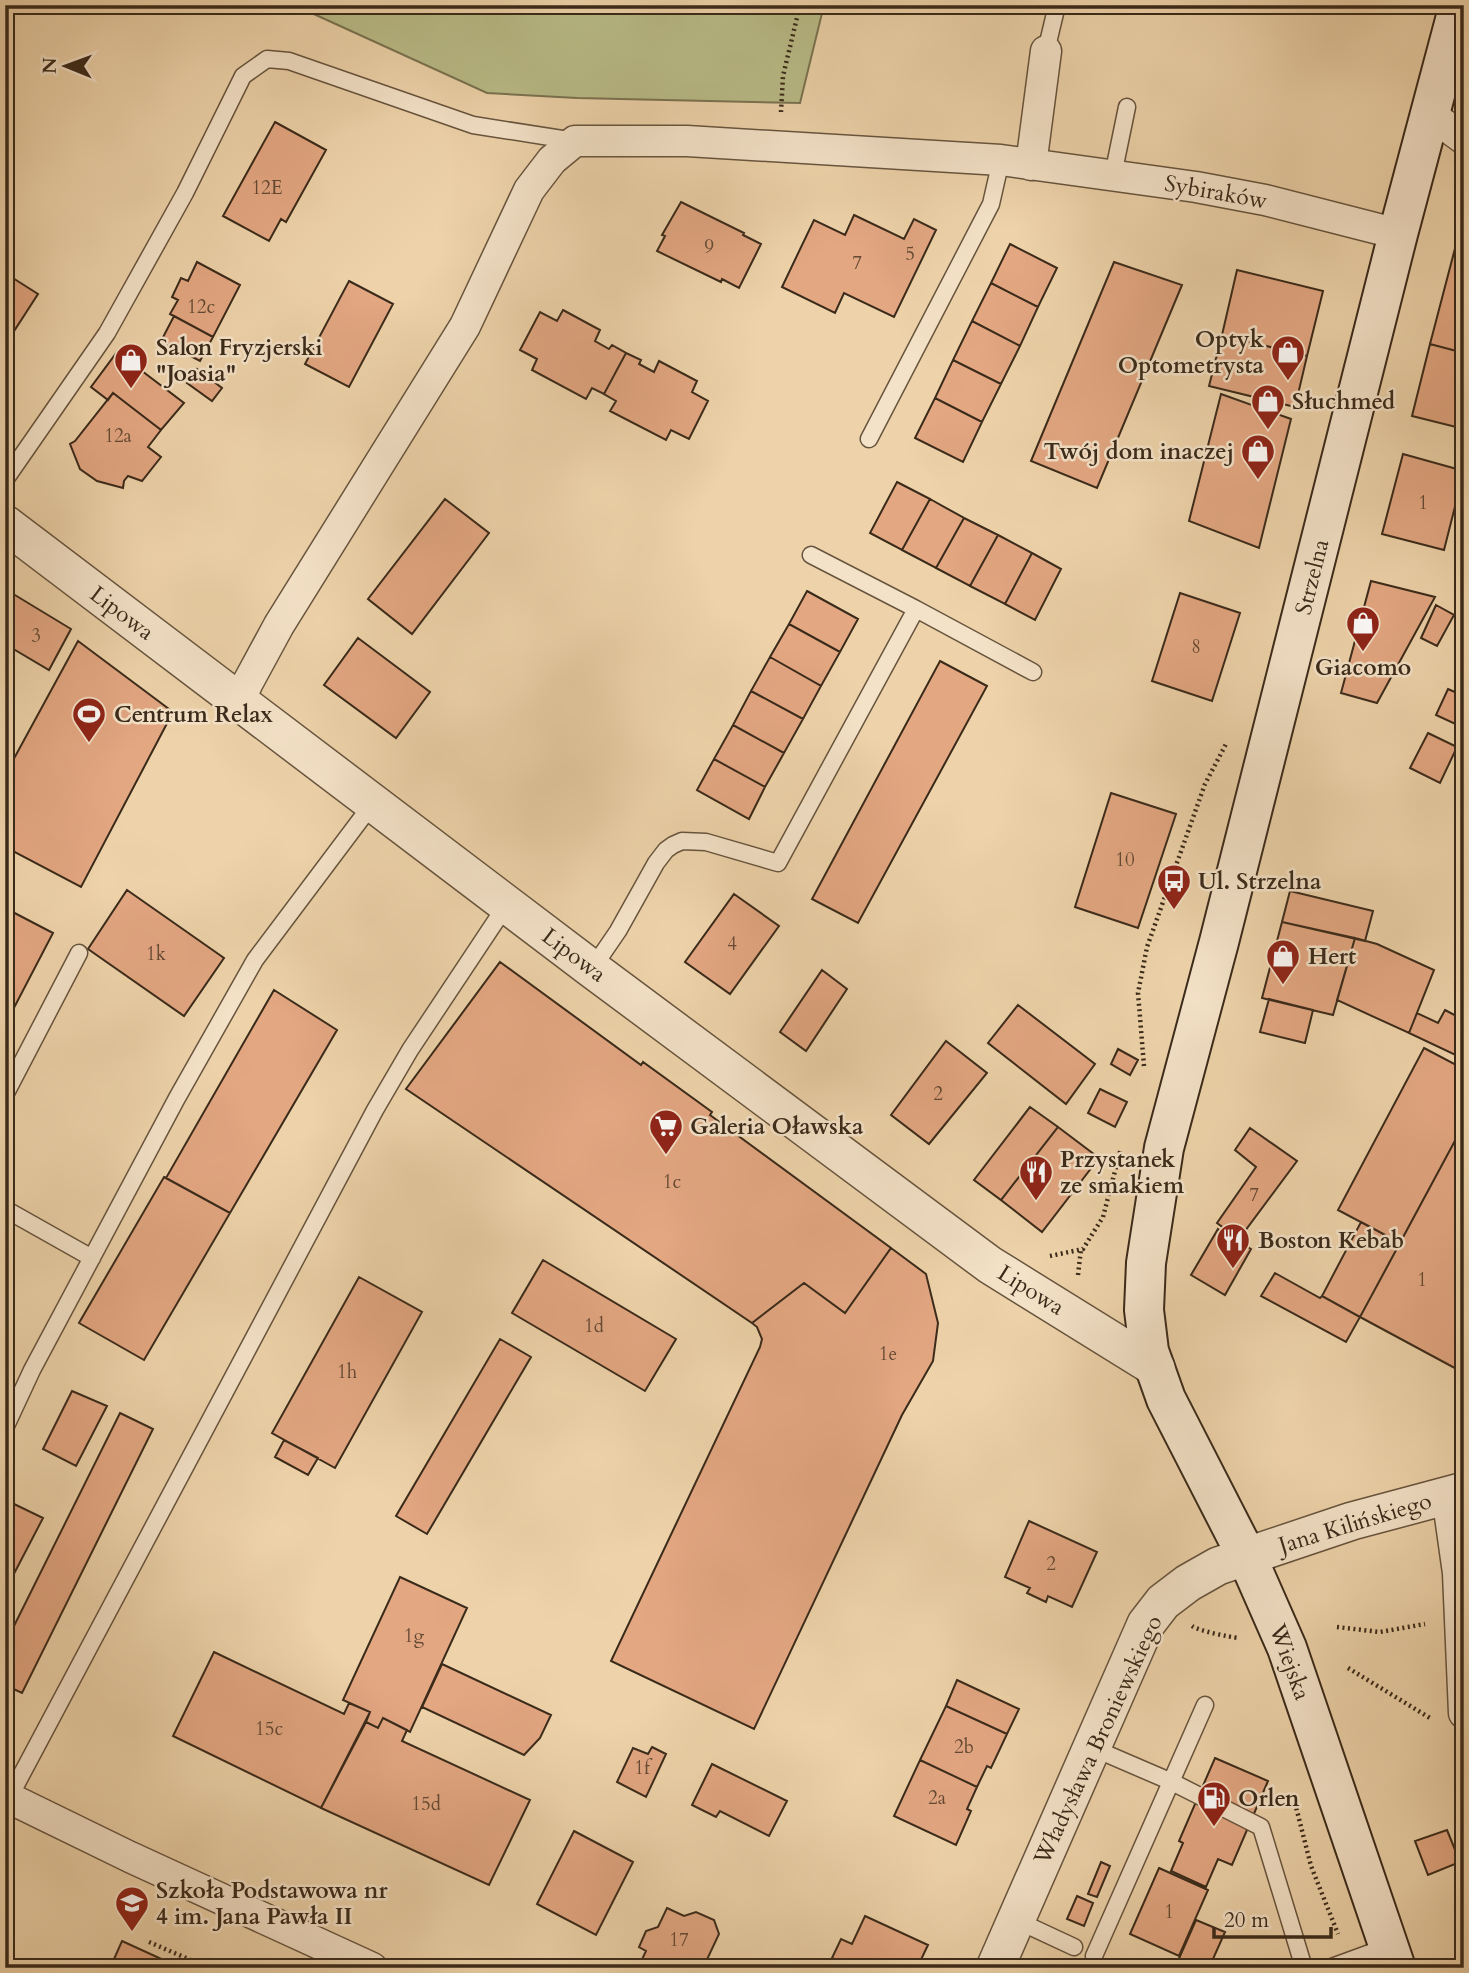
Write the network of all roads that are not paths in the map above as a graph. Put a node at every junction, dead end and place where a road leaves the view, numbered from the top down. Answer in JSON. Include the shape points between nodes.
{"nodes":[{"id":1,"x":1057,"y":5,"type":"edge"},
{"id":2,"x":1459,"y":5,"type":"edge"},
{"id":3,"x":1046,"y":51,"type":"joint"},
{"id":4,"x":1127,"y":107,"type":"dead end"},
{"id":5,"x":1431,"y":115,"type":"junction"},
{"id":6,"x":1464,"y":139,"type":"edge"},
{"id":7,"x":575,"y":141,"type":"junction"},
{"id":8,"x":1001,"y":160,"type":"junction"},
{"id":9,"x":1031,"y":164,"type":"junction"},
{"id":10,"x":1113,"y":176,"type":"junction"},
{"id":11,"x":1398,"y":234,"type":"junction"},
{"id":12,"x":869,"y":439,"type":"dead end"},
{"id":13,"x":5,"y":480,"type":"edge"},
{"id":14,"x":5,"y":524,"type":"edge"},
{"id":15,"x":811,"y":555,"type":"dead end"},
{"id":16,"x":916,"y":608,"type":"junction"},
{"id":17,"x":1033,"y":672,"type":"dead end"},
{"id":18,"x":240,"y":701,"type":"junction"},
{"id":19,"x":373,"y":803,"type":"junction"},
{"id":20,"x":507,"y":904,"type":"junction"},
{"id":21,"x":79,"y":953,"type":"dead end"},
{"id":22,"x":592,"y":968,"type":"junction"},
{"id":23,"x":5,"y":1095,"type":"edge"},
{"id":24,"x":5,"y":1209,"type":"edge"},
{"id":25,"x":92,"y":1258,"type":"junction"},
{"id":26,"x":1156,"y":1368,"type":"junction"},
{"id":27,"x":5,"y":1428,"type":"edge"},
{"id":28,"x":1458,"y":1498,"type":"edge"},
{"id":29,"x":1247,"y":1557,"type":"junction"},
{"id":30,"x":1205,"y":1705,"type":"dead end"},
{"id":31,"x":1464,"y":1713,"type":"edge"},
{"id":32,"x":1093,"y":1748,"type":"junction"},
{"id":33,"x":1172,"y":1782,"type":"junction"},
{"id":34,"x":7,"y":1797,"type":"edge"},
{"id":35,"x":1016,"y":1920,"type":"junction"},
{"id":36,"x":1074,"y":1947,"type":"dead end"},
{"id":37,"x":1094,"y":1956,"type":"dead end"},
{"id":38,"x":1392,"y":1957,"type":"edge"},
{"id":39,"x":372,"y":1968,"type":"edge"},
{"id":40,"x":995,"y":1968,"type":"edge"},
{"id":41,"x":1304,"y":1968,"type":"edge"},
{"id":42,"x":1329,"y":1968,"type":"edge"}],
"edges":[{"from":1,"to":3,"type":"lane"},
{"from":2,"to":5,"type":"main road","name":"Strzelna"},
{"from":3,"to":9,"type":"street"},
{"from":4,"to":10,"type":"lane"},
{"from":5,"to":6,"type":"street"},
{"from":5,"to":11,"type":"main road","name":"Strzelna"},
{"from":7,"to":8,"type":"street","name":"Sybiraków","via":[[687,141]]},
{"from":7,"to":13,"type":"lane","via":[[473,125],[289,61],[267,59],[243,76],[107,333]]},
{"from":7,"to":18,"type":"street","via":[[551,160],[530,190],[465,326],[279,625]]},
{"from":8,"to":9,"type":"street","name":"Sybiraków"},
{"from":8,"to":12,"type":"lane","via":[[991,204]]},
{"from":9,"to":10,"type":"street","name":"Sybiraków"},
{"from":10,"to":11,"type":"street","name":"Sybiraków","via":[[1265,200]]},
{"from":11,"to":26,"type":"main road","name":"Strzelna","via":[[1164,1148],[1143,1310]]},
{"from":14,"to":18,"type":"street","name":"Lipowa"},
{"from":15,"to":16,"type":"lane"},
{"from":16,"to":17,"type":"lane"},
{"from":16,"to":22,"type":"lane","via":[[778,863],[706,842],[673,845],[656,863]]},
{"from":18,"to":19,"type":"street","name":"Lipowa"},
{"from":19,"to":20,"type":"street","name":"Lipowa"},
{"from":19,"to":25,"type":"lane","via":[[255,960]]},
{"from":20,"to":22,"type":"street","name":"Lipowa"},
{"from":20,"to":34,"type":"lane","via":[[375,1110]]},
{"from":21,"to":23,"type":"lane"},
{"from":22,"to":26,"type":"street","name":"Lipowa","via":[[1001,1273]]},
{"from":24,"to":25,"type":"lane"},
{"from":25,"to":27,"type":"lane"},
{"from":26,"to":29,"type":"main road","name":"Wiejska","via":[[1180,1429]]},
{"from":28,"to":29,"type":"street","name":"Jana Kilińskiego","via":[[1352,1521]]},
{"from":28,"to":31,"type":"street"},
{"from":29,"to":32,"type":"street","name":"Władysława Broniewskiego","via":[[1211,1569],[1163,1602],[1146,1624]]},
{"from":29,"to":38,"type":"main road","name":"Wiejska","via":[[1287,1648]]},
{"from":30,"to":33,"type":"lane"},
{"from":32,"to":33,"type":"lane"},
{"from":32,"to":35,"type":"street","name":"Władysława Broniewskiego"},
{"from":33,"to":37,"type":"lane"},
{"from":33,"to":41,"type":"lane","via":[[1261,1827]]},
{"from":34,"to":39,"type":"street"},
{"from":35,"to":36,"type":"lane"},
{"from":35,"to":40,"type":"street","name":"Władysława Broniewskiego"},
{"from":38,"to":42,"type":"lane"}]}
